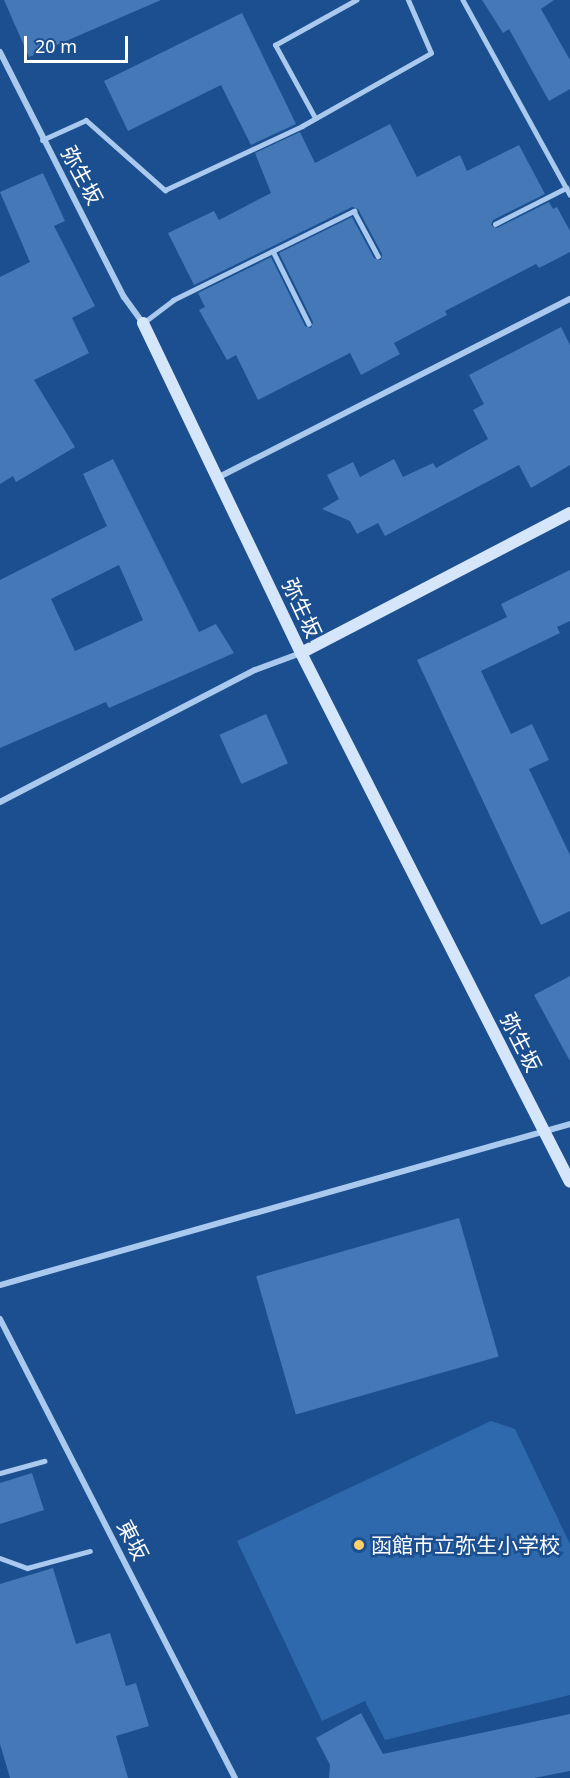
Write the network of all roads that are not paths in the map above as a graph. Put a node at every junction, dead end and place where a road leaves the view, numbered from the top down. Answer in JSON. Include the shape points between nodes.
{"nodes":[{"id":1,"x":356,"y":0,"type":"edge"},
{"id":2,"x":408,"y":0,"type":"edge"},
{"id":3,"x":463,"y":0,"type":"edge"},
{"id":4,"x":0,"y":52,"type":"edge"},
{"id":5,"x":315,"y":118,"type":"junction"},
{"id":6,"x":42,"y":140,"type":"junction"},
{"id":7,"x":566,"y":188,"type":"junction"},
{"id":8,"x":570,"y":195,"type":"edge"},
{"id":9,"x":495,"y":224,"type":"dead end"},
{"id":10,"x":273,"y":251,"type":"junction"},
{"id":11,"x":378,"y":256,"type":"dead end"},
{"id":12,"x":570,"y":299,"type":"edge"},
{"id":13,"x":143,"y":323,"type":"junction"},
{"id":14,"x":309,"y":324,"type":"dead end"},
{"id":15,"x":219,"y":477,"type":"junction"},
{"id":16,"x":570,"y":513,"type":"edge"},
{"id":17,"x":301,"y":653,"type":"junction"},
{"id":18,"x":0,"y":802,"type":"edge"},
{"id":19,"x":570,"y":1124,"type":"edge"},
{"id":20,"x":546,"y":1133,"type":"junction"},
{"id":21,"x":570,"y":1182,"type":"edge"},
{"id":22,"x":0,"y":1285,"type":"edge"},
{"id":23,"x":0,"y":1318,"type":"edge"},
{"id":24,"x":44,"y":1461,"type":"dead end"},
{"id":25,"x":0,"y":1473,"type":"edge"},
{"id":26,"x":90,"y":1551,"type":"dead end"},
{"id":27,"x":0,"y":1558,"type":"edge"},
{"id":28,"x":235,"y":1778,"type":"edge"}],
"edges":[{"from":1,"to":5,"type":"lane","via":[[275,45]]},
{"from":2,"to":5,"type":"lane","via":[[431,53]]},
{"from":3,"to":7,"type":"lane"},
{"from":4,"to":6,"type":"street","name":"弥生坂"},
{"from":5,"to":6,"type":"lane","via":[[165,190],[86,120]]},
{"from":6,"to":13,"type":"street","name":"弥生坂","via":[[124,297]]},
{"from":7,"to":8,"type":"lane"},
{"from":7,"to":9,"type":"lane"},
{"from":10,"to":11,"type":"lane","via":[[354,211]]},
{"from":10,"to":13,"type":"lane","via":[[173,300]]},
{"from":10,"to":14,"type":"lane"},
{"from":12,"to":15,"type":"street"},
{"from":13,"to":15,"type":"street","name":"弥生坂"},
{"from":15,"to":17,"type":"street","name":"弥生坂"},
{"from":16,"to":17,"type":"street"},
{"from":17,"to":18,"type":"street","via":[[255,670]]},
{"from":17,"to":20,"type":"street","name":"弥生坂"},
{"from":19,"to":20,"type":"street"},
{"from":20,"to":21,"type":"street","name":"弥生坂"},
{"from":20,"to":22,"type":"street"},
{"from":23,"to":28,"type":"street","name":"東坂"},
{"from":24,"to":25,"type":"lane"},
{"from":26,"to":27,"type":"lane","via":[[27,1569]]}]}
